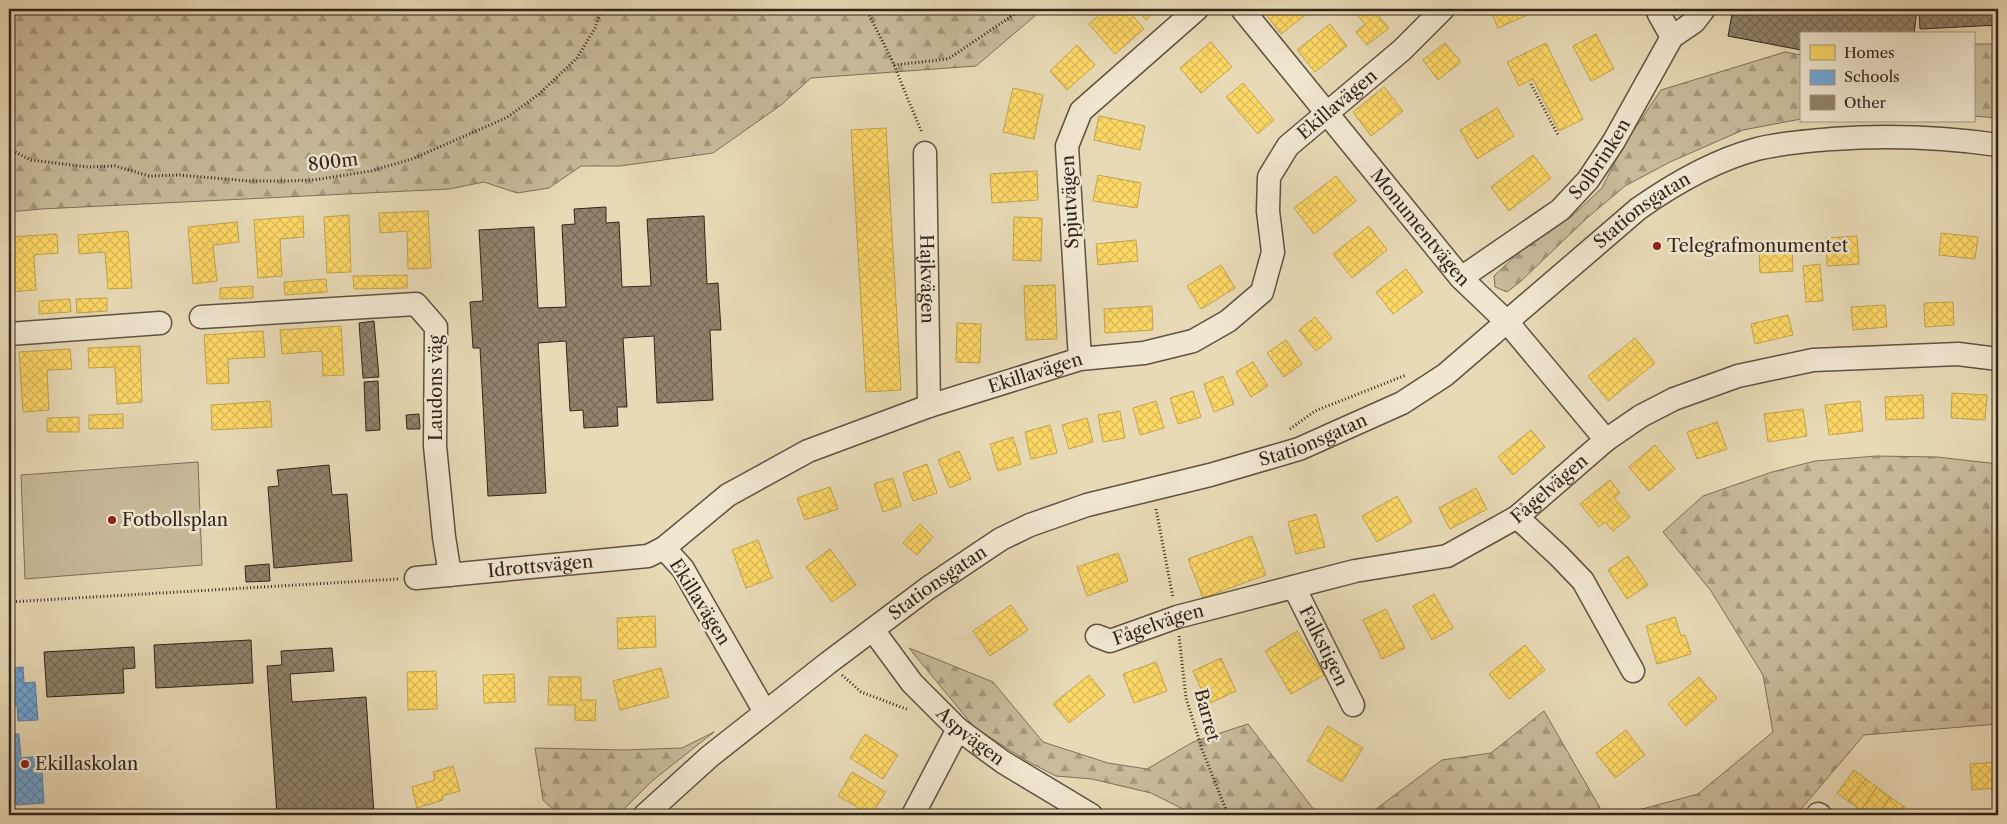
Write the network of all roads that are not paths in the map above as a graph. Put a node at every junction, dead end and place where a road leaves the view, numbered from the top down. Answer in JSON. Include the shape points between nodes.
{"nodes":[{"id":1,"x":1197,"y":9,"type":"edge"},
{"id":2,"x":1242,"y":9,"type":"edge"},
{"id":3,"x":1443,"y":9,"type":"edge"},
{"id":4,"x":1657,"y":9,"type":"edge"},
{"id":5,"x":1702,"y":10,"type":"edge"},
{"id":6,"x":1672,"y":37,"type":"junction"},
{"id":7,"x":1326,"y":113,"type":"junction"},
{"id":8,"x":1998,"y":145,"type":"edge"},
{"id":9,"x":925,"y":153,"type":"road end"},
{"id":10,"x":1461,"y":278,"type":"junction"},
{"id":11,"x":201,"y":317,"type":"dead end"},
{"id":12,"x":160,"y":323,"type":"dead end"},
{"id":13,"x":1508,"y":323,"type":"junction"},
{"id":14,"x":9,"y":334,"type":"edge"},
{"id":15,"x":1080,"y":359,"type":"junction"},
{"id":16,"x":1998,"y":359,"type":"edge"},
{"id":17,"x":929,"y":406,"type":"junction"},
{"id":18,"x":1606,"y":440,"type":"junction"},
{"id":19,"x":1517,"y":517,"type":"junction"},
{"id":20,"x":664,"y":548,"type":"junction"},
{"id":21,"x":450,"y":575,"type":"junction"},
{"id":22,"x":416,"y":578,"type":"road end"},
{"id":23,"x":1294,"y":587,"type":"junction"},
{"id":24,"x":873,"y":630,"type":"junction"},
{"id":25,"x":1097,"y":636,"type":"dead end"},
{"id":26,"x":1633,"y":671,"type":"dead end"},
{"id":27,"x":1353,"y":705,"type":"dead end"},
{"id":28,"x":765,"y":712,"type":"junction"},
{"id":29,"x":958,"y":728,"type":"junction"},
{"id":30,"x":645,"y":815,"type":"edge"},
{"id":31,"x":913,"y":815,"type":"edge"},
{"id":32,"x":1091,"y":815,"type":"edge"}],
"edges":[{"from":1,"to":15,"type":"street","name":"Spjutvägen","via":[[1081,111],[1067,146]]},
{"from":2,"to":7,"type":"street","name":"Monumentvägen"},
{"from":3,"to":7,"type":"street","name":"Ekillavägen","via":[[1402,50]]},
{"from":4,"to":6,"type":"street"},
{"from":5,"to":6,"type":"street","name":"Solbrinken","via":[[1694,22]]},
{"from":6,"to":10,"type":"street","name":"Solbrinken","via":[[1614,141],[1588,180],[1560,210]]},
{"from":7,"to":10,"type":"street","name":"Monumentvägen"},
{"from":7,"to":15,"type":"street","name":"Ekillavägen","via":[[1288,146],[1269,177],[1268,210],[1273,252],[1262,292],[1228,321],[1193,342],[1144,353]]},
{"from":8,"to":13,"type":"street","name":"Stationsgatan","via":[[1950,138],[1901,136],[1806,141],[1756,150],[1693,175],[1662,192],[1558,276]]},
{"from":9,"to":17,"type":"street","name":"Hajkvägen"},
{"from":10,"to":13,"type":"street","name":"Monumentvägen"},
{"from":11,"to":21,"type":"street","name":"Laudons väg","via":[[416,304],[436,327],[435,446]]},
{"from":12,"to":14,"type":"street"},
{"from":13,"to":18,"type":"street","name":"Monumentvägen"},
{"from":13,"to":24,"type":"street","name":"Stationsgatan","via":[[1445,375],[1402,403],[1299,448],[1087,505],[1030,525],[928,588]]},
{"from":15,"to":17,"type":"street","name":"Ekillavägen"},
{"from":16,"to":18,"type":"street","name":"Fågelvägen","via":[[1958,354],[1813,360],[1738,376],[1674,399]]},
{"from":17,"to":20,"type":"street","name":"Ekillavägen","via":[[808,451],[728,495]]},
{"from":18,"to":19,"type":"street","name":"Fågelvägen"},
{"from":19,"to":23,"type":"street","name":"Fågelvägen","via":[[1447,556],[1355,571]]},
{"from":19,"to":26,"type":"street","via":[[1583,581]]},
{"from":20,"to":21,"type":"street","name":"Idrottsvägen","via":[[648,556]]},
{"from":20,"to":28,"type":"street","name":"Ekillavägen","via":[[683,569]]},
{"from":21,"to":22,"type":"street","name":"Idrottsvägen"},
{"from":23,"to":25,"type":"street","name":"Fågelvägen","via":[[1177,617],[1110,641]]},
{"from":23,"to":27,"type":"street","name":"Falkstigen"},
{"from":24,"to":28,"type":"street","name":"Stationsgatan"},
{"from":24,"to":29,"type":"street","name":"Aspvägen","via":[[912,683]]},
{"from":28,"to":30,"type":"street","name":"Stationsgatan"},
{"from":29,"to":31,"type":"street"},
{"from":29,"to":32,"type":"street","name":"Aspvägen","via":[[1004,762]]}]}
